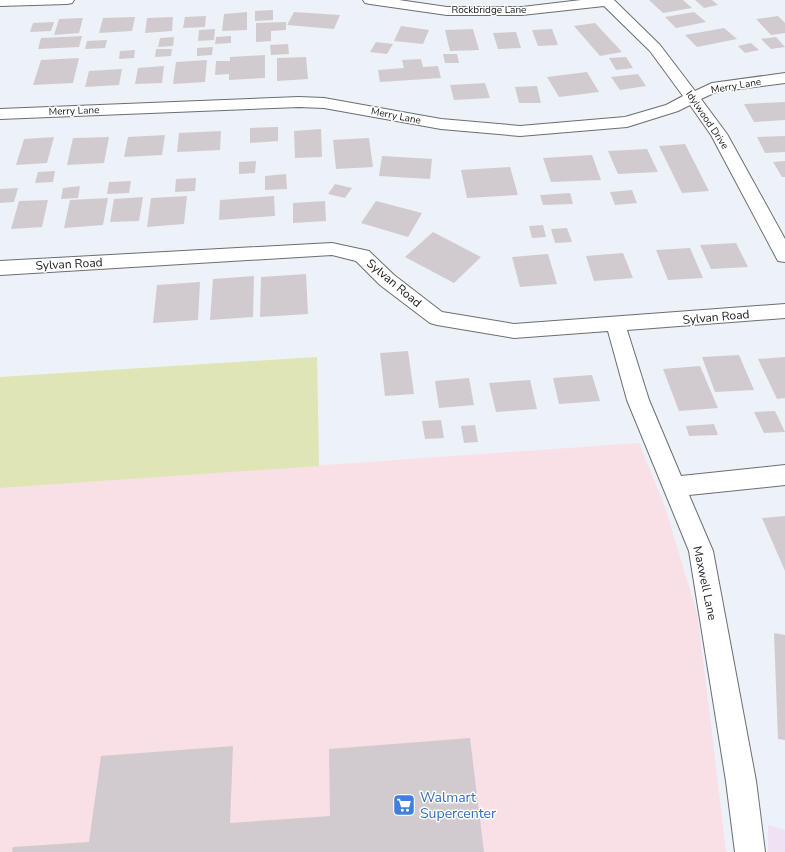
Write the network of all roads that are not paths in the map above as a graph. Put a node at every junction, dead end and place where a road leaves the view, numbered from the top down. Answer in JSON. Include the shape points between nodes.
{"nodes":[{"id":1,"x":67,"y":0,"type":"edge"},
{"id":2,"x":370,"y":0,"type":"edge"},
{"id":3,"x":607,"y":0,"type":"edge"},
{"id":4,"x":0,"y":2,"type":"edge"},
{"id":5,"x":785,"y":78,"type":"edge"},
{"id":6,"x":692,"y":98,"type":"junction"},
{"id":7,"x":0,"y":114,"type":"edge"},
{"id":8,"x":785,"y":256,"type":"edge"},
{"id":9,"x":0,"y":268,"type":"edge"},
{"id":10,"x":785,"y":311,"type":"edge"},
{"id":11,"x":616,"y":325,"type":"junction"},
{"id":12,"x":785,"y":475,"type":"edge"},
{"id":13,"x":674,"y":487,"type":"junction"},
{"id":14,"x":750,"y":852,"type":"edge"}],
"edges":[{"from":1,"to":4,"type":"street"},
{"from":2,"to":3,"type":"street","name":"Rockbridge Lane","via":[[447,11],[515,11]]},
{"from":3,"to":6,"type":"street","name":"Idylwood Drive","via":[[655,48]]},
{"from":5,"to":6,"type":"street","name":"Merry Lane","via":[[712,88]]},
{"from":6,"to":7,"type":"street","name":"Merry Lane","via":[[672,108],[627,122],[520,131],[441,124],[324,103],[299,102]]},
{"from":6,"to":8,"type":"street","name":"Idylwood Drive","via":[[719,134]]},
{"from":9,"to":11,"type":"street","name":"Sylvan Road","via":[[332,248],[362,256],[387,280],[436,318],[514,332]]},
{"from":10,"to":11,"type":"street","name":"Sylvan Road"},
{"from":11,"to":13,"type":"street","name":"Maxwell Lane","via":[[638,400]]},
{"from":12,"to":13,"type":"street"},
{"from":13,"to":14,"type":"street","name":"Maxwell Lane","via":[[701,551],[741,781]]}]}
